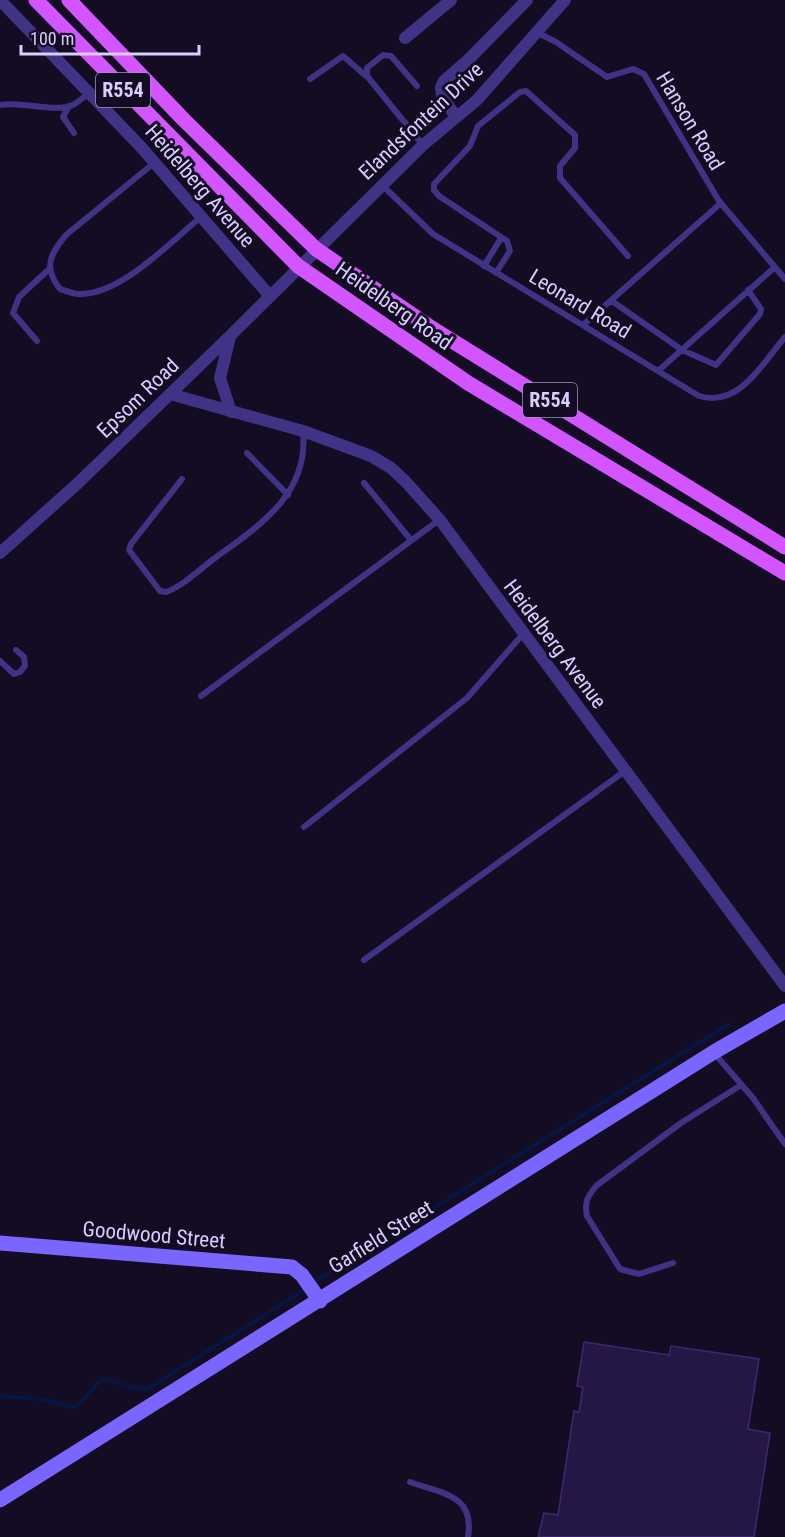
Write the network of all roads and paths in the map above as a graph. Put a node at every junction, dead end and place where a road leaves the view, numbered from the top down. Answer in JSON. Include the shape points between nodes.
{"nodes":[{"id":1,"x":0,"y":0,"type":"edge"},
{"id":2,"x":36,"y":0,"type":"edge"},
{"id":3,"x":69,"y":0,"type":"edge"},
{"id":4,"x":451,"y":0,"type":"edge"},
{"id":5,"x":527,"y":0,"type":"edge"},
{"id":6,"x":565,"y":0,"type":"edge"},
{"id":7,"x":538,"y":33,"type":"junction"},
{"id":8,"x":405,"y":38,"type":"dead end"},
{"id":9,"x":367,"y":76,"type":"junction"},
{"id":10,"x":310,"y":78,"type":"dead end"},
{"id":11,"x":417,"y":86,"type":"dead end"},
{"id":12,"x":89,"y":93,"type":"junction"},
{"id":13,"x":0,"y":105,"type":"edge"},
{"id":14,"x":69,"y":106,"type":"junction"},
{"id":15,"x":456,"y":117,"type":"junction"},
{"id":16,"x":74,"y":133,"type":"dead end"},
{"id":17,"x":423,"y":145,"type":"junction"},
{"id":18,"x":154,"y":163,"type":"junction"},
{"id":19,"x":381,"y":184,"type":"junction"},
{"id":20,"x":721,"y":203,"type":"junction"},
{"id":21,"x":201,"y":217,"type":"junction"},
{"id":22,"x":501,"y":238,"type":"junction"},
{"id":23,"x":316,"y":249,"type":"junction"},
{"id":24,"x":628,"y":256,"type":"dead end"},
{"id":25,"x":298,"y":266,"type":"junction"},
{"id":26,"x":484,"y":266,"type":"junction"},
{"id":27,"x":775,"y":267,"type":"junction"},
{"id":28,"x":48,"y":270,"type":"junction"},
{"id":29,"x":496,"y":273,"type":"junction"},
{"id":30,"x":785,"y":279,"type":"edge"},
{"id":31,"x":748,"y":290,"type":"junction"},
{"id":32,"x":269,"y":295,"type":"junction"},
{"id":33,"x":612,"y":301,"type":"junction"},
{"id":34,"x":583,"y":325,"type":"junction"},
{"id":35,"x":230,"y":336,"type":"junction"},
{"id":36,"x":785,"y":337,"type":"edge"},
{"id":37,"x":37,"y":341,"type":"dead end"},
{"id":38,"x":682,"y":350,"type":"junction"},
{"id":39,"x":658,"y":371,"type":"junction"},
{"id":40,"x":170,"y":394,"type":"junction"},
{"id":41,"x":231,"y":412,"type":"junction"},
{"id":42,"x":303,"y":431,"type":"junction"},
{"id":43,"x":247,"y":453,"type":"dead end"},
{"id":44,"x":182,"y":479,"type":"dead end"},
{"id":45,"x":364,"y":483,"type":"dead end"},
{"id":46,"x":288,"y":495,"type":"junction"},
{"id":47,"x":440,"y":520,"type":"junction"},
{"id":48,"x":411,"y":540,"type":"junction"},
{"id":49,"x":785,"y":547,"type":"edge"},
{"id":50,"x":0,"y":554,"type":"edge"},
{"id":51,"x":785,"y":573,"type":"edge"},
{"id":52,"x":523,"y":634,"type":"junction"},
{"id":53,"x":16,"y":650,"type":"dead end"},
{"id":54,"x":0,"y":661,"type":"edge"},
{"id":55,"x":201,"y":696,"type":"dead end"},
{"id":56,"x":625,"y":771,"type":"junction"},
{"id":57,"x":304,"y":827,"type":"dead end"},
{"id":58,"x":364,"y":960,"type":"dead end"},
{"id":59,"x":785,"y":986,"type":"edge"},
{"id":60,"x":785,"y":1011,"type":"edge"},
{"id":61,"x":714,"y":1052,"type":"junction"},
{"id":62,"x":741,"y":1085,"type":"junction"},
{"id":63,"x":785,"y":1144,"type":"edge"},
{"id":64,"x":0,"y":1243,"type":"edge"},
{"id":65,"x":674,"y":1263,"type":"dead end"},
{"id":66,"x":320,"y":1301,"type":"junction"},
{"id":67,"x":410,"y":1482,"type":"dead end"},
{"id":68,"x":0,"y":1500,"type":"edge"},
{"id":69,"x":468,"y":1537,"type":"edge"}],
"edges":[{"from":1,"to":12,"type":"street","name":"Heidelberg Avenue"},
{"from":2,"to":25,"type":"main road","name":"Heidelberg Road","number":"R554"},
{"from":3,"to":23,"type":"main road","name":"Heidelberg Road","number":"R554"},
{"from":4,"to":8,"type":"street"},
{"from":5,"to":15,"type":"street","via":[[444,81],[442,96]]},
{"from":6,"to":7,"type":"street","name":"Elandsfontein Drive"},
{"from":7,"to":15,"type":"street","name":"Elandsfontein Drive"},
{"from":7,"to":20,"type":"lane","name":"Hanson Road","via":[[607,77],[633,69],[644,74]]},
{"from":9,"to":10,"type":"lane","via":[[343,56]]},
{"from":9,"to":11,"type":"lane","via":[[367,68],[387,54]]},
{"from":9,"to":17,"type":"lane"},
{"from":12,"to":14,"type":"lane"},
{"from":12,"to":18,"type":"street","name":"Heidelberg Avenue"},
{"from":13,"to":14,"type":"lane"},
{"from":14,"to":16,"type":"lane","via":[[63,117]]},
{"from":15,"to":17,"type":"street","name":"Elandsfontein Drive"},
{"from":17,"to":19,"type":"street","name":"Elandsfontein Drive"},
{"from":18,"to":21,"type":"street","name":"Heidelberg Avenue"},
{"from":18,"to":28,"type":"lane","via":[[66,235],[49,258]]},
{"from":19,"to":23,"type":"street","name":"Elandsfontein Drive"},
{"from":19,"to":26,"type":"lane","name":"Leonard Road","via":[[433,234]]},
{"from":20,"to":27,"type":"lane","name":"Hanson Road"},
{"from":20,"to":33,"type":"lane"},
{"from":21,"to":28,"type":"lane","via":[[131,274],[99,292],[81,295],[60,289]]},
{"from":21,"to":32,"type":"street","name":"Heidelberg Avenue"},
{"from":22,"to":24,"type":"lane","via":[[439,196],[434,184],[470,146],[478,126],[526,91],[575,135],[575,148],[560,166],[560,178]]},
{"from":22,"to":26,"type":"lane"},
{"from":22,"to":29,"type":"lane","via":[[507,241],[510,251]]},
{"from":23,"to":25,"type":"street","name":"Elandsfontein Drive"},
{"from":23,"to":49,"type":"main road","name":"Heidelberg Road","number":"R554","via":[[433,329]]},
{"from":25,"to":32,"type":"street","name":"Epsom Road"},
{"from":25,"to":51,"type":"main road","name":"Heidelberg Road","number":"R554","via":[[468,383]]},
{"from":26,"to":29,"type":"lane","name":"Leonard Road"},
{"from":27,"to":30,"type":"lane","name":"Hanson Road"},
{"from":27,"to":31,"type":"lane"},
{"from":28,"to":37,"type":"lane","via":[[19,297],[13,313]]},
{"from":29,"to":34,"type":"lane","name":"Leonard Road"},
{"from":31,"to":38,"type":"lane"},
{"from":31,"to":38,"type":"lane","via":[[760,314],[721,361],[712,365]]},
{"from":32,"to":35,"type":"street","name":"Epsom Road"},
{"from":33,"to":34,"type":"lane"},
{"from":33,"to":38,"type":"lane"},
{"from":34,"to":39,"type":"lane","name":"Leonard Road"},
{"from":35,"to":40,"type":"street","name":"Epsom Road"},
{"from":35,"to":41,"type":"street","via":[[220,378]]},
{"from":36,"to":39,"type":"lane","name":"Leonard Road","via":[[744,386],[721,399],[699,396]]},
{"from":38,"to":39,"type":"lane"},
{"from":40,"to":41,"type":"street","name":"Heidelberg Avenue"},
{"from":40,"to":50,"type":"street","name":"Epsom Road"},
{"from":41,"to":42,"type":"street","name":"Heidelberg Avenue"},
{"from":42,"to":46,"type":"lane","via":[[300,469]]},
{"from":42,"to":47,"type":"street","name":"Heidelberg Avenue","via":[[371,456],[391,468]]},
{"from":43,"to":46,"type":"lane"},
{"from":44,"to":46,"type":"lane","via":[[129,550],[160,591],[166,592],[270,518]]},
{"from":45,"to":48,"type":"lane"},
{"from":47,"to":48,"type":"lane"},
{"from":47,"to":52,"type":"street","name":"Heidelberg Avenue"},
{"from":48,"to":55,"type":"lane"},
{"from":52,"to":56,"type":"street","name":"Heidelberg Avenue"},
{"from":52,"to":57,"type":"lane","via":[[467,698]]},
{"from":53,"to":54,"type":"lane","via":[[24,657],[25,666],[20,672],[14,674]]},
{"from":56,"to":58,"type":"lane"},
{"from":56,"to":59,"type":"street","name":"Heidelberg Avenue"},
{"from":60,"to":61,"type":"street","name":"Garfield Street"},
{"from":61,"to":62,"type":"lane"},
{"from":61,"to":66,"type":"street","name":"Garfield Street"},
{"from":62,"to":63,"type":"lane"},
{"from":62,"to":65,"type":"lane","via":[[672,1130],[596,1186],[587,1197],[587,1216],[621,1269],[639,1274]]},
{"from":64,"to":66,"type":"street","name":"Goodwood Street","via":[[277,1264],[292,1267],[302,1275]]},
{"from":66,"to":68,"type":"street","name":"Garfield Street"},
{"from":67,"to":69,"type":"lane","via":[[460,1501],[470,1516]]}]}
